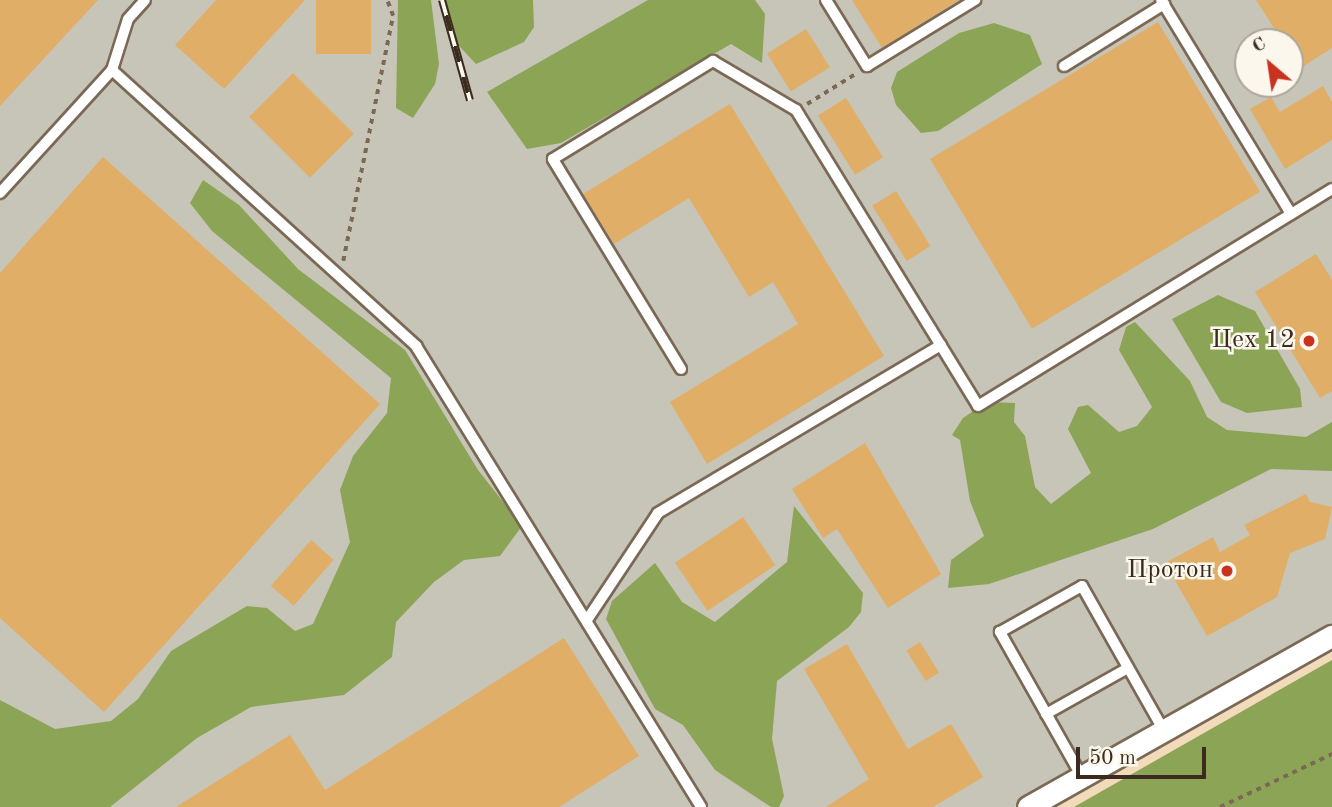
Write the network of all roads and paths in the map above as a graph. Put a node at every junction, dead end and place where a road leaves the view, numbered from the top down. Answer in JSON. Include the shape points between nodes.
{"nodes":[{"id":1,"x":145,"y":0,"type":"edge"},
{"id":2,"x":387,"y":0,"type":"edge"},
{"id":3,"x":826,"y":0,"type":"edge"},
{"id":4,"x":975,"y":0,"type":"edge"},
{"id":5,"x":1163,"y":2,"type":"edge"},
{"id":6,"x":867,"y":66,"type":"junction"},
{"id":7,"x":1064,"y":66,"type":"dead end"},
{"id":8,"x":112,"y":70,"type":"junction"},
{"id":9,"x":796,"y":110,"type":"junction"},
{"id":10,"x":1332,"y":189,"type":"edge"},
{"id":11,"x":0,"y":193,"type":"edge"},
{"id":12,"x":1291,"y":214,"type":"junction"},
{"id":13,"x":340,"y":277,"type":"junction"},
{"id":14,"x":941,"y":345,"type":"junction"},
{"id":15,"x":681,"y":369,"type":"dead end"},
{"id":16,"x":587,"y":620,"type":"junction"},
{"id":17,"x":1332,"y":636,"type":"edge"},
{"id":18,"x":1128,"y":668,"type":"junction"},
{"id":19,"x":1046,"y":714,"type":"junction"},
{"id":20,"x":1164,"y":731,"type":"junction"},
{"id":21,"x":1332,"y":754,"type":"edge"},
{"id":22,"x":1082,"y":777,"type":"junction"},
{"id":23,"x":1056,"y":799,"type":"edge"},
{"id":24,"x":701,"y":807,"type":"edge"},
{"id":25,"x":1028,"y":807,"type":"edge"},
{"id":26,"x":1220,"y":807,"type":"edge"}],
"edges":[{"from":1,"to":8,"type":"lane","via":[[128,19]]},
{"from":2,"to":13,"type":"path","via":[[393,16]]},
{"from":3,"to":6,"type":"lane"},
{"from":4,"to":6,"type":"lane"},
{"from":5,"to":7,"type":"lane"},
{"from":5,"to":12,"type":"lane"},
{"from":6,"to":9,"type":"path"},
{"from":8,"to":11,"type":"lane"},
{"from":8,"to":13,"type":"lane"},
{"from":9,"to":14,"type":"lane"},
{"from":9,"to":15,"type":"lane","via":[[713,61],[553,159]]},
{"from":10,"to":12,"type":"lane"},
{"from":12,"to":14,"type":"lane","via":[[978,406]]},
{"from":13,"to":16,"type":"lane","via":[[416,346]]},
{"from":14,"to":16,"type":"lane","via":[[658,513]]},
{"from":16,"to":24,"type":"lane"},
{"from":17,"to":20,"type":"street"},
{"from":18,"to":19,"type":"lane"},
{"from":18,"to":19,"type":"lane","via":[[1082,586],[1000,632]]},
{"from":18,"to":20,"type":"lane"},
{"from":19,"to":22,"type":"lane"},
{"from":20,"to":22,"type":"street"},
{"from":21,"to":26,"type":"path"},
{"from":22,"to":23,"type":"street"},
{"from":23,"to":25,"type":"street"}]}
